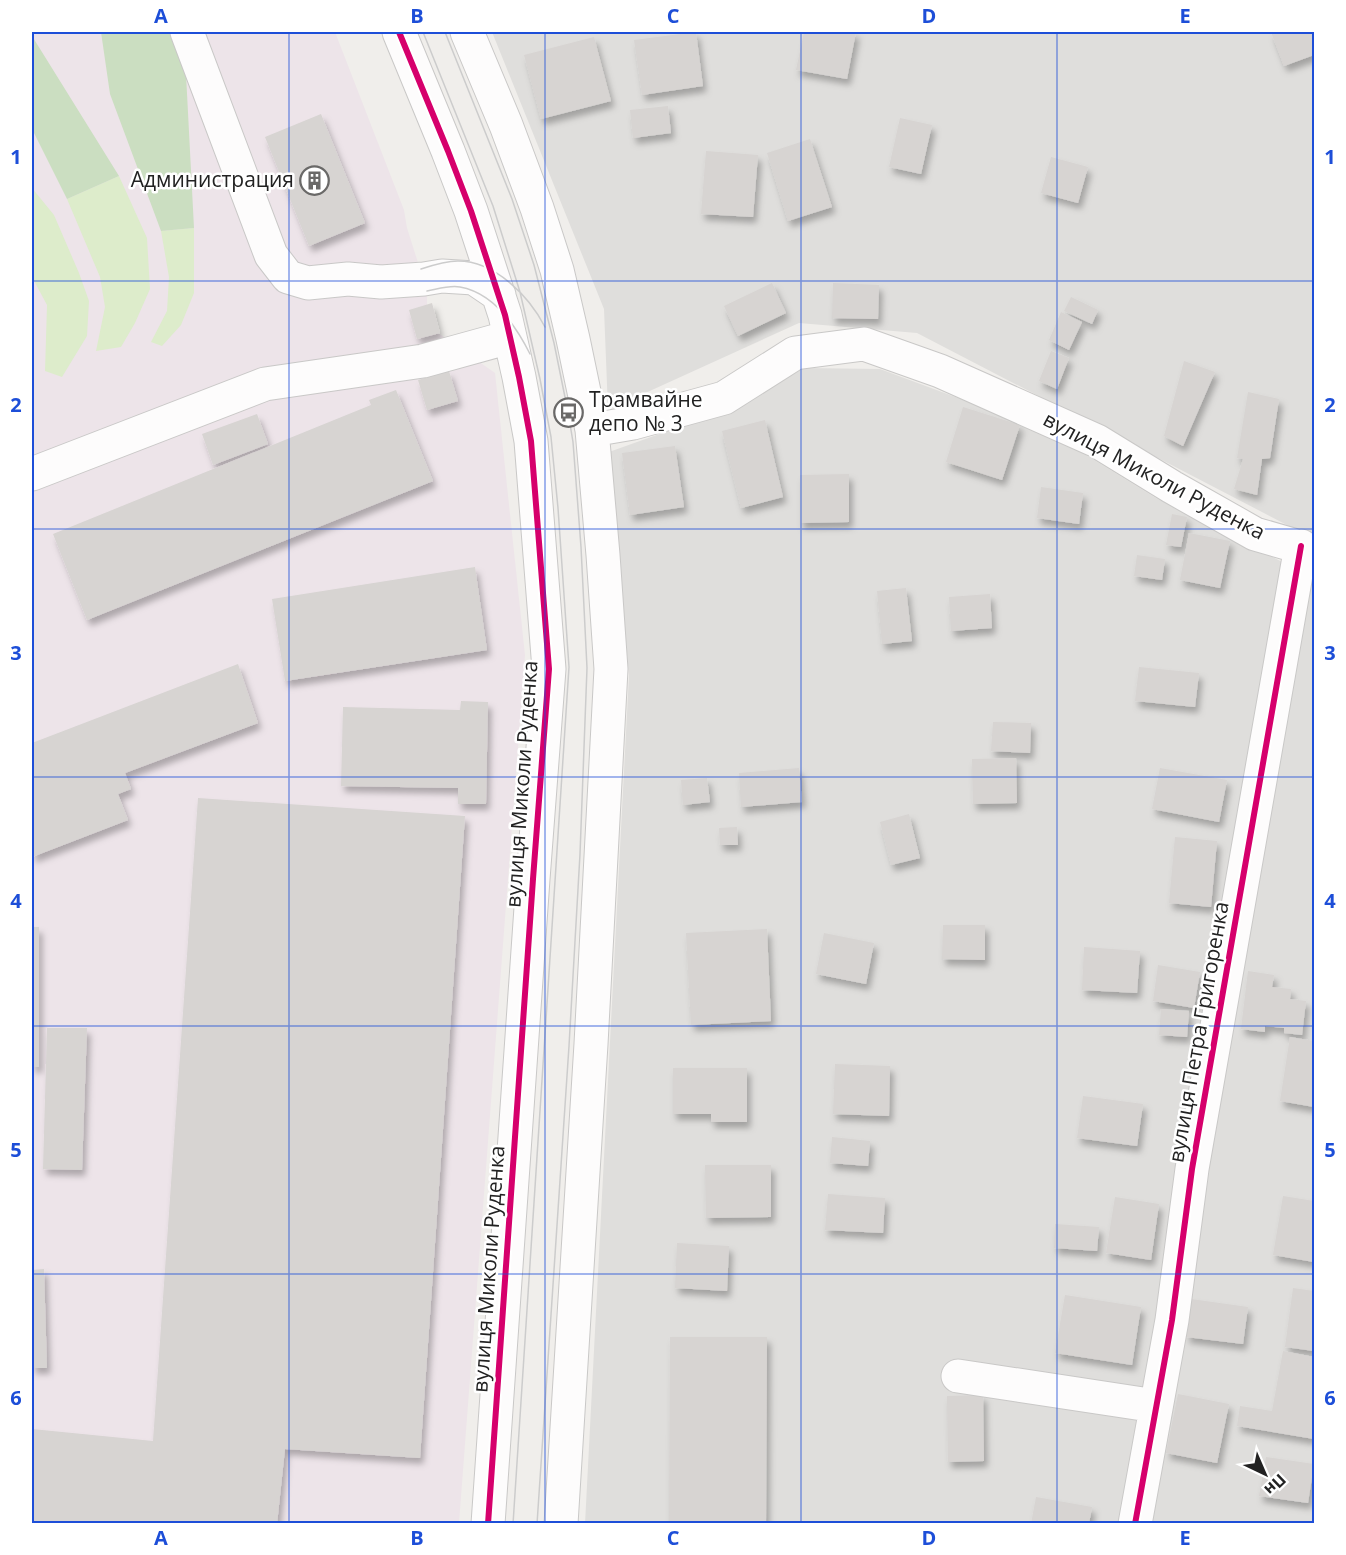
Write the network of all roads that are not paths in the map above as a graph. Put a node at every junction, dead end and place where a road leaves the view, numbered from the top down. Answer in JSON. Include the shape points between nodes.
{"nodes":[{"id":1,"x":187,"y":32,"type":"edge"},
{"id":2,"x":399,"y":32,"type":"edge"},
{"id":3,"x":467,"y":32,"type":"edge"},
{"id":4,"x":499,"y":295,"type":"junction"},
{"id":5,"x":510,"y":337,"type":"junction"},
{"id":6,"x":592,"y":430,"type":"junction"},
{"id":7,"x":32,"y":474,"type":"edge"},
{"id":8,"x":1308,"y":548,"type":"edge"},
{"id":9,"x":958,"y":1376,"type":"dead end"},
{"id":10,"x":1156,"y":1406,"type":"junction"},
{"id":11,"x":488,"y":1524,"type":"edge"},
{"id":12,"x":561,"y":1524,"type":"edge"},
{"id":13,"x":1135,"y":1524,"type":"edge"}],
"edges":[{"from":1,"to":4,"type":"street","via":[[271,255],[288,277],[308,283],[474,278]]},
{"from":2,"to":4,"type":"street","name":"вулиця Миколи Руденка","via":[[471,211]]},
{"from":3,"to":6,"type":"street","via":[[506,125],[557,270]]},
{"from":4,"to":5,"type":"street","name":"вулиця Миколи Руденка"},
{"from":5,"to":7,"type":"street","via":[[423,361],[265,384]]},
{"from":5,"to":11,"type":"street","name":"вулиця Миколи Руденка","via":[[531,441],[549,669]]},
{"from":6,"to":8,"type":"street","name":"вулиця Миколи Руденка","via":[[724,398],[795,353],[864,344],[940,371],[1097,441],[1255,534]]},
{"from":6,"to":12,"type":"street","via":[[611,669]]},
{"from":8,"to":10,"type":"street","name":"вулиця Петра Григоренка","via":[[1198,1134]]},
{"from":9,"to":10,"type":"street"},
{"from":10,"to":13,"type":"street","name":"вулиця Петра Григоренка"}]}
